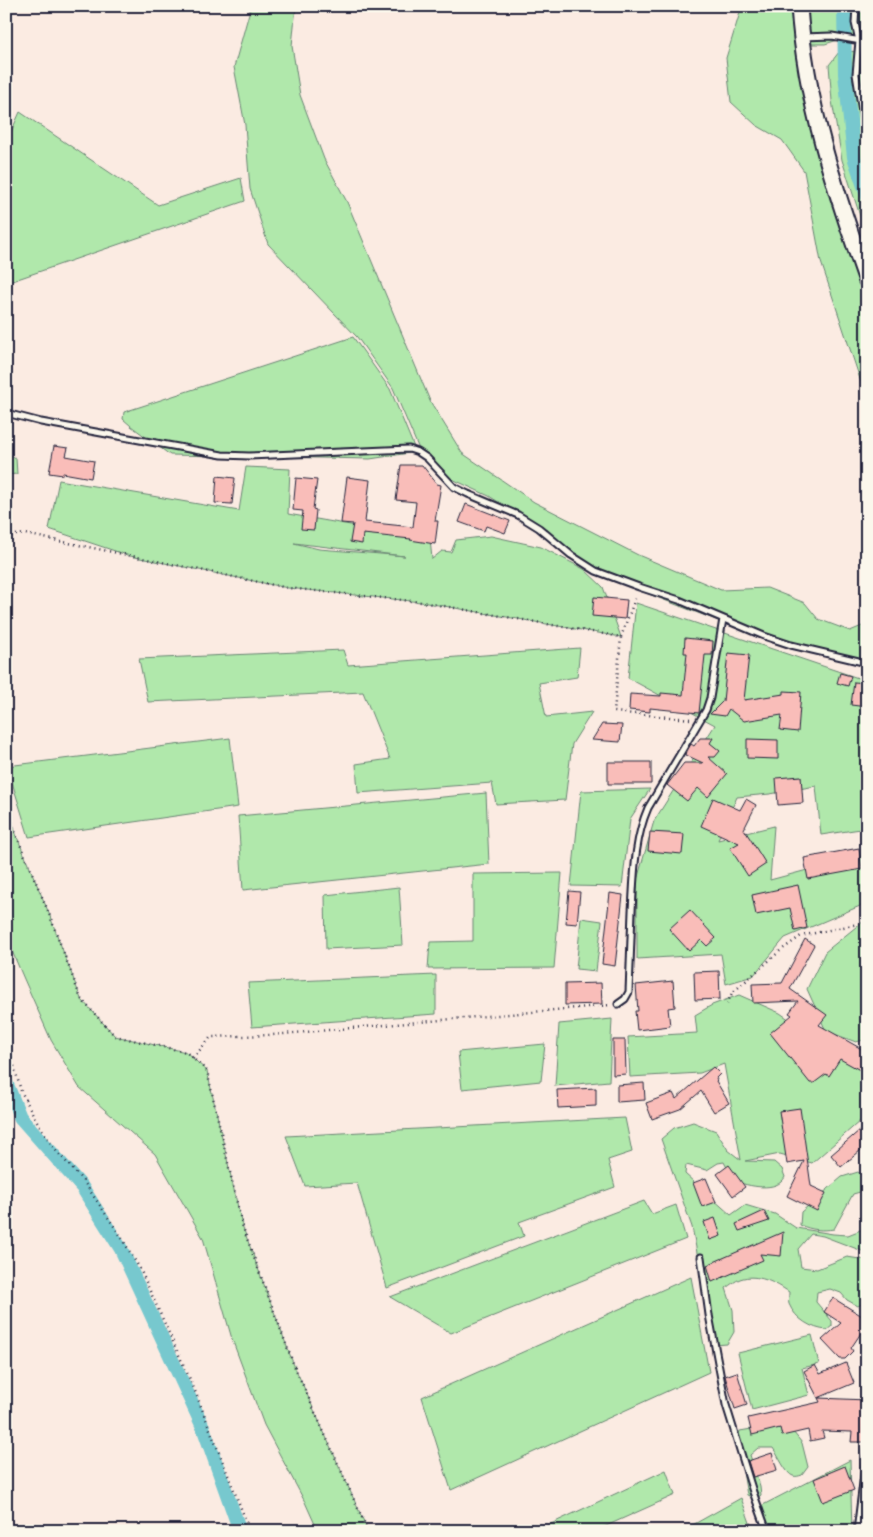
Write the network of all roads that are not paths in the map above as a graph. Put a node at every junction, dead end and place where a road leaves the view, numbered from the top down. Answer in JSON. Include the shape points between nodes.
{"nodes":[{"id":1,"x":799,"y":6,"type":"edge"},
{"id":2,"x":856,"y":6,"type":"edge"},
{"id":3,"x":801,"y":37,"type":"junction"},
{"id":4,"x":857,"y":40,"type":"junction"},
{"id":5,"x":867,"y":42,"type":"edge"},
{"id":6,"x":867,"y":143,"type":"edge"},
{"id":7,"x":867,"y":281,"type":"edge"},
{"id":8,"x":6,"y":413,"type":"edge"},
{"id":9,"x":723,"y":619,"type":"junction"},
{"id":10,"x":867,"y":663,"type":"edge"},
{"id":11,"x":618,"y":1004,"type":"road end"},
{"id":12,"x":701,"y":1257,"type":"dead end"},
{"id":13,"x":867,"y":1450,"type":"edge"},
{"id":14,"x":767,"y":1531,"type":"edge"},
{"id":15,"x":857,"y":1531,"type":"edge"}],
"edges":[{"from":1,"to":3,"type":"street"},
{"from":2,"to":4,"type":"lane"},
{"from":3,"to":4,"type":"lane","via":[[832,36]]},
{"from":3,"to":7,"type":"street","via":[[827,158]]},
{"from":4,"to":5,"type":"lane"},
{"from":4,"to":6,"type":"lane","via":[[856,74]]},
{"from":8,"to":9,"type":"lane","via":[[222,455],[409,449],[427,458],[454,486],[525,519],[596,571]]},
{"from":9,"to":10,"type":"lane","via":[[791,645]]},
{"from":9,"to":11,"type":"lane","via":[[710,698],[648,808],[639,834],[629,992]]},
{"from":12,"to":14,"type":"lane","via":[[726,1406]]},
{"from":13,"to":15,"type":"lane"}]}
